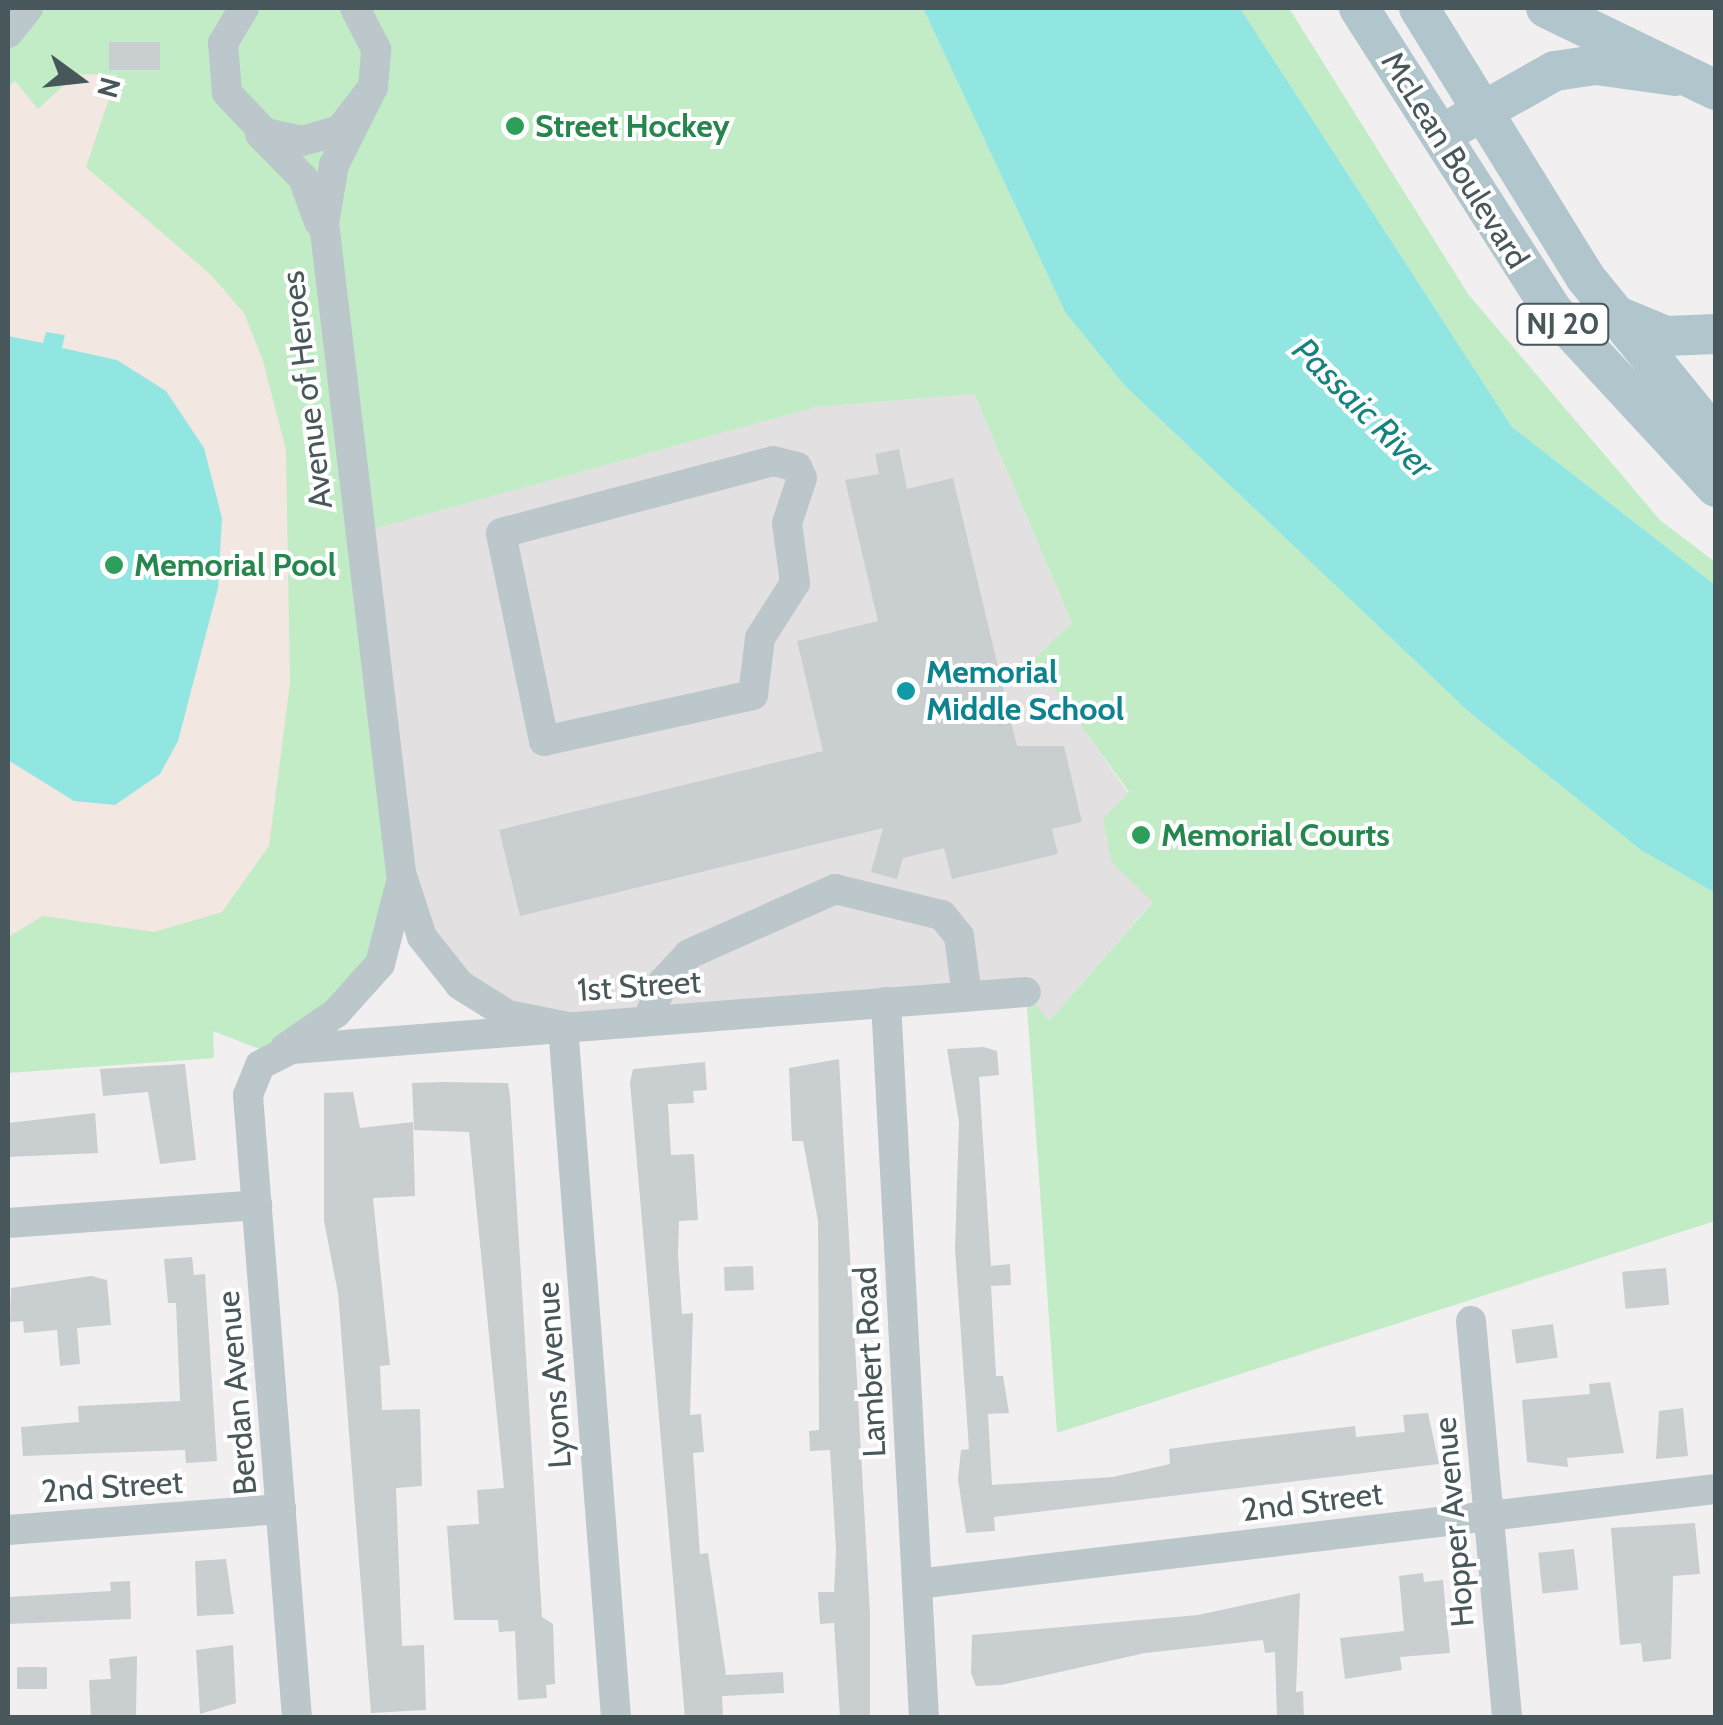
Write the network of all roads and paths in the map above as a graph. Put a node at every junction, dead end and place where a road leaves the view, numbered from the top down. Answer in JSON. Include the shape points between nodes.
{"nodes":[{"id":1,"x":28,"y":8,"type":"edge"},
{"id":2,"x":244,"y":8,"type":"edge"},
{"id":3,"x":355,"y":8,"type":"edge"},
{"id":4,"x":1359,"y":8,"type":"edge"},
{"id":5,"x":1419,"y":8,"type":"edge"},
{"id":6,"x":1546,"y":8,"type":"edge"},
{"id":7,"x":8,"y":33,"type":"edge"},
{"id":8,"x":1675,"y":76,"type":"junction"},
{"id":9,"x":374,"y":87,"type":"junction"},
{"id":10,"x":1716,"y":90,"type":"edge"},
{"id":11,"x":1481,"y":110,"type":"junction"},
{"id":12,"x":248,"y":121,"type":"junction"},
{"id":13,"x":1440,"y":137,"type":"junction"},
{"id":14,"x":326,"y":249,"type":"junction"},
{"id":15,"x":1614,"y":315,"type":"junction"},
{"id":16,"x":1716,"y":334,"type":"edge"},
{"id":17,"x":1716,"y":438,"type":"edge"},
{"id":18,"x":1716,"y":487,"type":"edge"},
{"id":19,"x":500,"y":533,"type":"joint"},
{"id":20,"x":401,"y":873,"type":"junction"},
{"id":21,"x":1026,"y":992,"type":"dead end"},
{"id":22,"x":967,"y":996,"type":"junction"},
{"id":23,"x":886,"y":1002,"type":"junction"},
{"id":24,"x":648,"y":1020,"type":"junction"},
{"id":25,"x":563,"y":1026,"type":"junction"},
{"id":26,"x":268,"y":1060,"type":"junction"},
{"id":27,"x":257,"y":1205,"type":"junction"},
{"id":28,"x":8,"y":1224,"type":"edge"},
{"id":29,"x":1471,"y":1320,"type":"dead end"},
{"id":30,"x":1716,"y":1489,"type":"edge"},
{"id":31,"x":281,"y":1509,"type":"junction"},
{"id":32,"x":1488,"y":1516,"type":"junction"},
{"id":33,"x":8,"y":1530,"type":"edge"},
{"id":34,"x":917,"y":1584,"type":"junction"},
{"id":35,"x":297,"y":1718,"type":"edge"},
{"id":36,"x":616,"y":1718,"type":"edge"},
{"id":37,"x":924,"y":1718,"type":"edge"},
{"id":38,"x":1507,"y":1718,"type":"edge"}],
"edges":[{"from":1,"to":7,"type":"street"},
{"from":2,"to":12,"type":"street","via":[[221,60],[227,93]]},
{"from":3,"to":9,"type":"street","via":[[376,49]]},
{"from":4,"to":13,"type":"main road","name":"McLean Boulevard","number":"NJ 20"},
{"from":5,"to":11,"type":"main road","name":"McLean Boulevard","number":"NJ 20"},
{"from":6,"to":8,"type":"main road"},
{"from":8,"to":10,"type":"main road"},
{"from":8,"to":11,"type":"main road","via":[[1596,65],[1556,71]]},
{"from":9,"to":12,"type":"street","via":[[353,119],[324,137],[286,140]]},
{"from":9,"to":14,"type":"street","name":"Avenue of Heroes","via":[[334,165]]},
{"from":11,"to":13,"type":"main road"},
{"from":11,"to":15,"type":"main road","name":"McLean Boulevard","number":"NJ 20"},
{"from":12,"to":14,"type":"street","via":[[309,188]]},
{"from":13,"to":18,"type":"main road","name":"McLean Boulevard","number":"NJ 20","via":[[1585,353]]},
{"from":14,"to":20,"type":"street","name":"Avenue of Heroes"},
{"from":15,"to":16,"type":"main road","via":[[1666,336]]},
{"from":15,"to":17,"type":"main road","name":"McLean Boulevard","number":"NJ 20"},
{"from":19,"to":19,"type":"street","via":[[540,738],[556,740],[752,695],[760,638],[794,592],[786,522],[802,478],[797,466],[772,462]]},
{"from":20,"to":25,"type":"street","name":"Avenue of Heroes","via":[[422,938],[460,985],[508,1015]]},
{"from":20,"to":26,"type":"street","name":"Avenue of Heroes","via":[[380,964],[336,1013]]},
{"from":21,"to":22,"type":"street","name":"1st Street"},
{"from":22,"to":23,"type":"street","name":"1st Street"},
{"from":22,"to":24,"type":"street","via":[[960,936],[942,915],[835,889],[689,954],[663,982]]},
{"from":23,"to":24,"type":"street","name":"1st Street"},
{"from":23,"to":34,"type":"street","name":"Lambert Road"},
{"from":24,"to":25,"type":"street","name":"1st Street"},
{"from":25,"to":26,"type":"street","name":"1st Street"},
{"from":25,"to":36,"type":"street","name":"Lyons Avenue"},
{"from":26,"to":27,"type":"street","name":"Berdan Avenue","via":[[248,1095]]},
{"from":27,"to":28,"type":"street"},
{"from":27,"to":31,"type":"street","name":"Berdan Avenue"},
{"from":29,"to":32,"type":"street","name":"Hopper Avenue"},
{"from":30,"to":32,"type":"street","name":"2nd Street"},
{"from":31,"to":33,"type":"street","name":"2nd Street"},
{"from":31,"to":35,"type":"street","name":"Berdan Avenue"},
{"from":32,"to":34,"type":"street","name":"2nd Street"},
{"from":32,"to":38,"type":"street","name":"Hopper Avenue"},
{"from":34,"to":37,"type":"street","name":"Lambert Road"}]}
